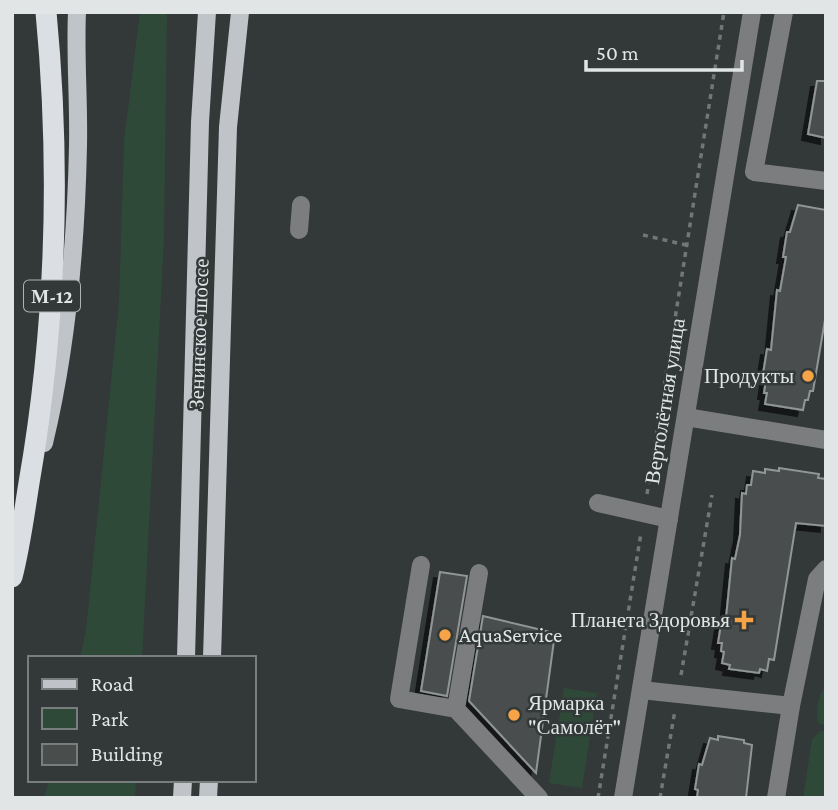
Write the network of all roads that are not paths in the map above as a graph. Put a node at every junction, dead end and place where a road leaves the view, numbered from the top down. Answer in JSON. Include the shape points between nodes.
{"nodes":[{"id":1,"x":46,"y":12,"type":"edge"},
{"id":2,"x":77,"y":12,"type":"edge"},
{"id":3,"x":207,"y":12,"type":"edge"},
{"id":4,"x":240,"y":12,"type":"edge"},
{"id":5,"x":752,"y":12,"type":"edge"},
{"id":6,"x":784,"y":12,"type":"edge"},
{"id":7,"x":726,"y":168,"type":"junction"},
{"id":8,"x":754,"y":172,"type":"junction"},
{"id":9,"x":826,"y":181,"type":"edge"},
{"id":10,"x":300,"y":205,"type":"dead end"},
{"id":11,"x":299,"y":230,"type":"dead end"},
{"id":12,"x":686,"y":417,"type":"junction"},
{"id":13,"x":826,"y":440,"type":"edge"},
{"id":14,"x":598,"y":503,"type":"dead end"},
{"id":15,"x":669,"y":519,"type":"junction"},
{"id":16,"x":421,"y":565,"type":"dead end"},
{"id":17,"x":826,"y":569,"type":"edge"},
{"id":18,"x":14,"y":571,"type":"edge"},
{"id":19,"x":479,"y":573,"type":"dead end"},
{"id":20,"x":186,"y":656,"type":"edge"},
{"id":21,"x":212,"y":656,"type":"edge"},
{"id":22,"x":641,"y":690,"type":"junction"},
{"id":23,"x":791,"y":706,"type":"junction"},
{"id":24,"x":456,"y":709,"type":"junction"},
{"id":25,"x":539,"y":798,"type":"edge"},
{"id":26,"x":623,"y":798,"type":"edge"},
{"id":27,"x":776,"y":798,"type":"edge"}],
"edges":[{"from":1,"to":18,"type":"highway","number":"М-12","via":[[54,116],[52,304],[43,401]]},
{"from":2,"to":18,"type":"main road","via":[[78,146],[69,283],[56,391]]},
{"from":3,"to":20,"type":"main road"},
{"from":4,"to":21,"type":"main road","name":"Зенинское шоссе","via":[[228,127]]},
{"from":5,"to":7,"type":"street","name":"Вертолётная улица"},
{"from":6,"to":8,"type":"street"},
{"from":7,"to":8,"type":"street"},
{"from":7,"to":12,"type":"street","name":"Вертолётная улица"},
{"from":8,"to":9,"type":"street"},
{"from":10,"to":11,"type":"street"},
{"from":12,"to":13,"type":"street"},
{"from":12,"to":15,"type":"street","name":"Вертолётная улица"},
{"from":14,"to":15,"type":"street"},
{"from":15,"to":22,"type":"street","name":"Вертолётная улица"},
{"from":16,"to":24,"type":"street","via":[[399,699]]},
{"from":17,"to":23,"type":"street","via":[[817,579]]},
{"from":19,"to":24,"type":"street"},
{"from":22,"to":23,"type":"street"},
{"from":22,"to":26,"type":"street","name":"Вертолётная улица"},
{"from":23,"to":27,"type":"street"},
{"from":24,"to":25,"type":"street"}]}
